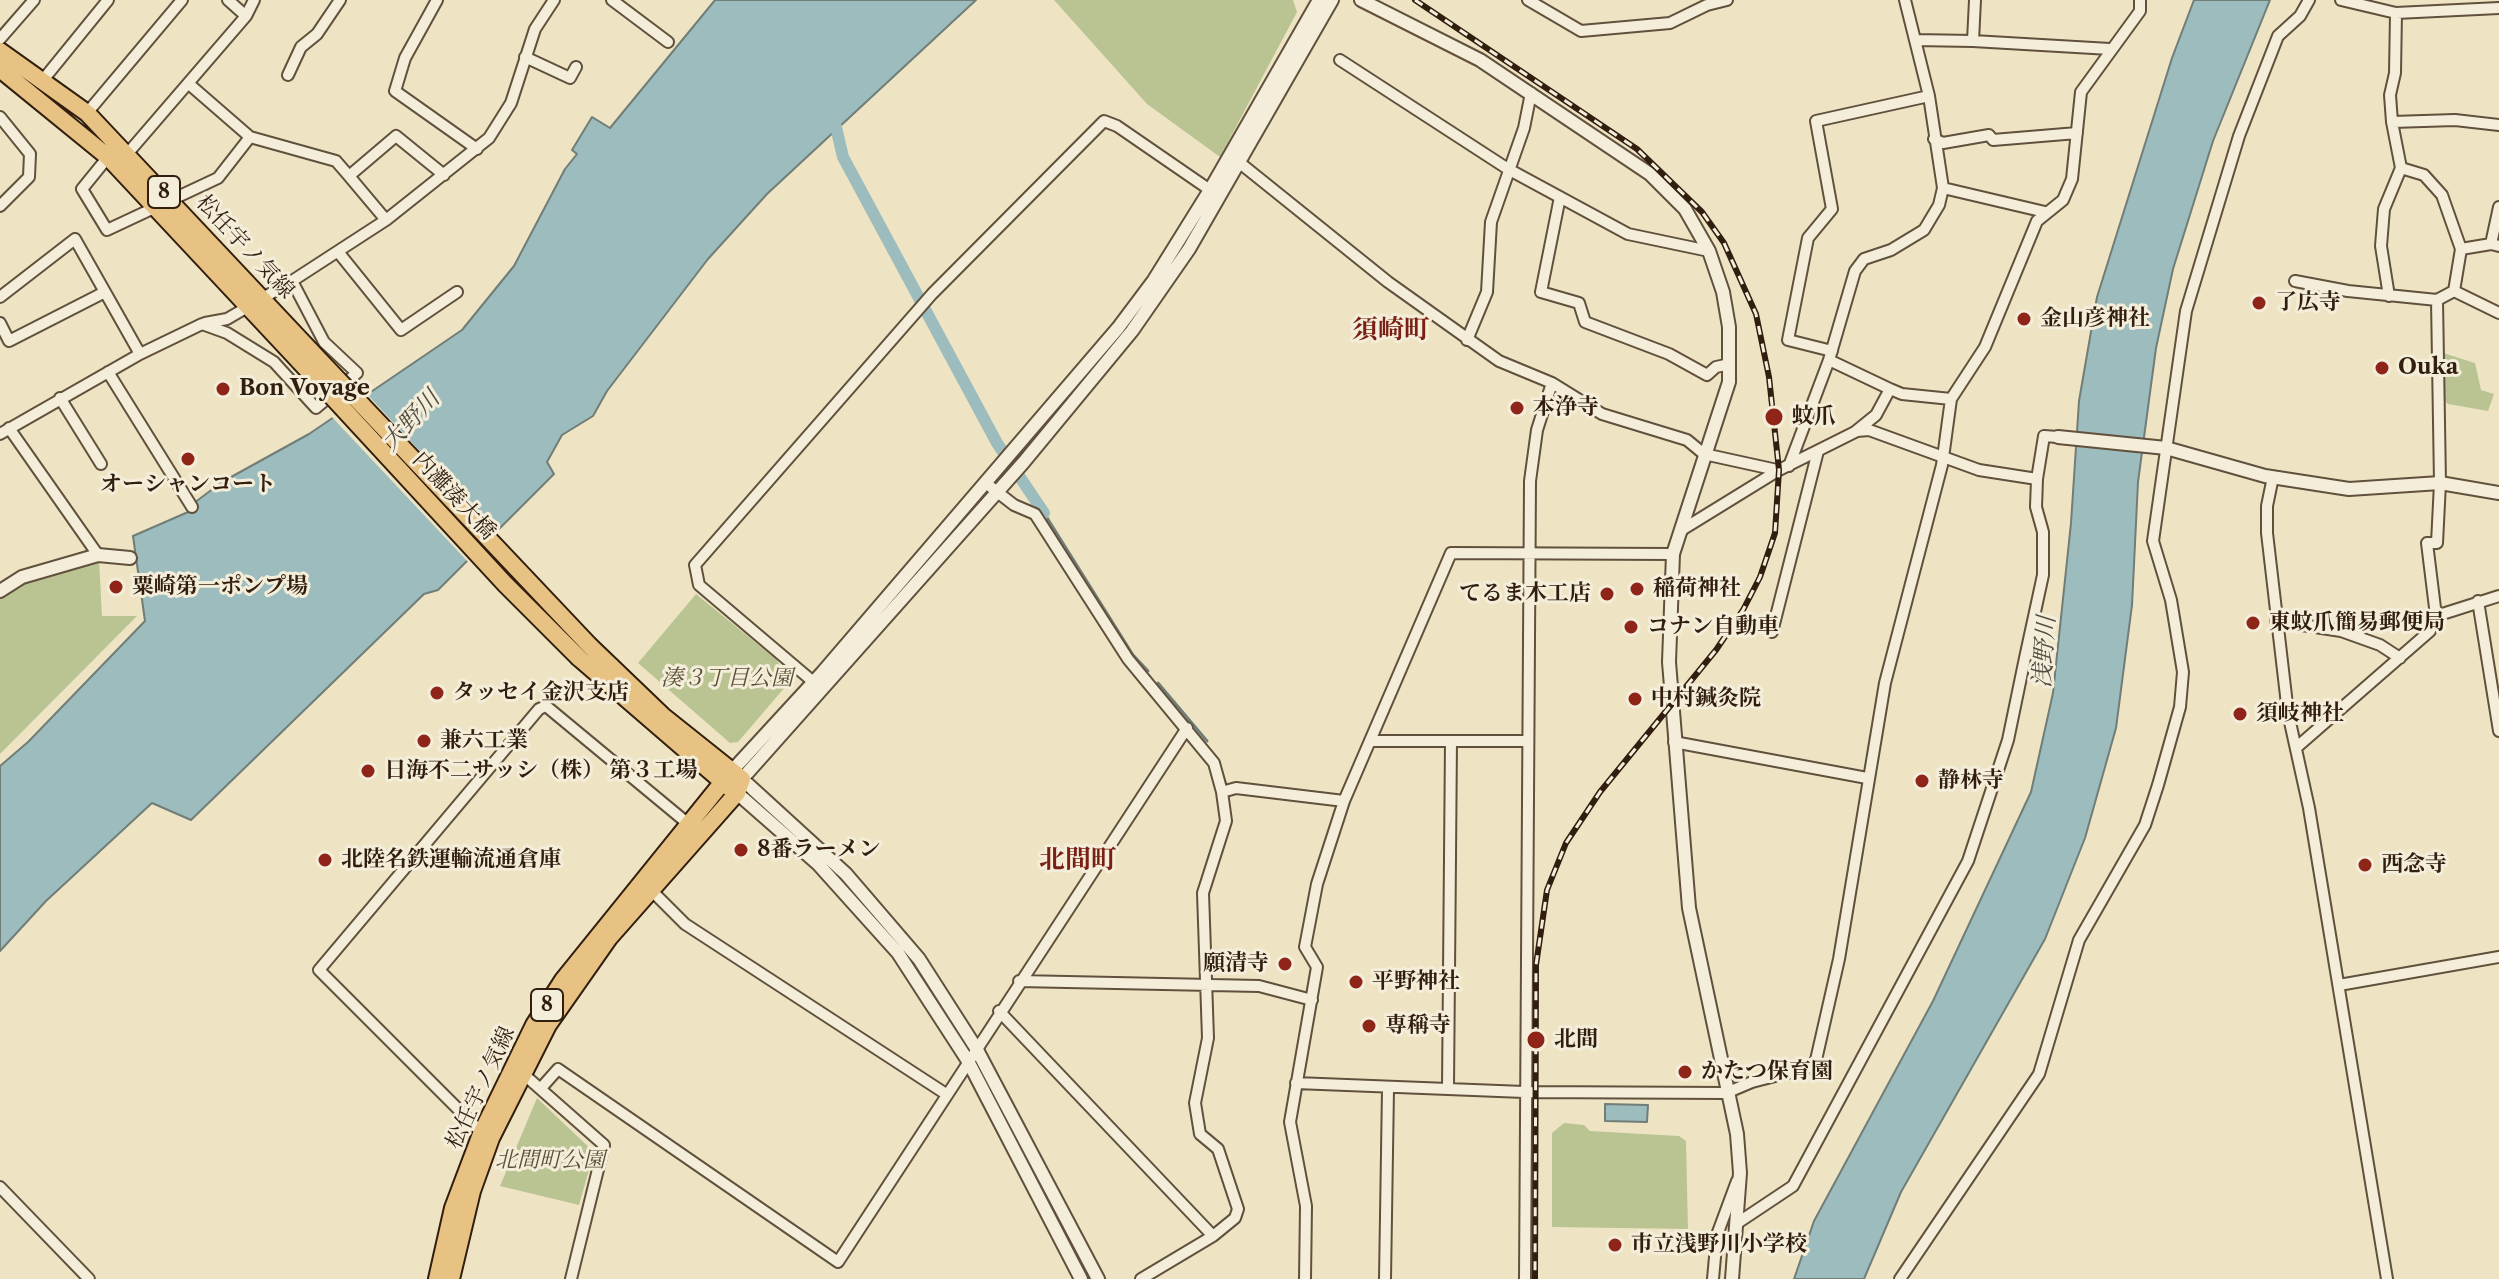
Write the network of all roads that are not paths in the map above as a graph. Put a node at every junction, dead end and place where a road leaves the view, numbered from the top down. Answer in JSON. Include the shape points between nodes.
{"nodes":[{"id":1,"x":34,"y":0,"type":"edge"},
{"id":2,"x":108,"y":0,"type":"edge"},
{"id":3,"x":182,"y":0,"type":"edge"},
{"id":4,"x":228,"y":0,"type":"edge"},
{"id":5,"x":254,"y":0,"type":"edge"},
{"id":6,"x":340,"y":0,"type":"edge"},
{"id":7,"x":437,"y":0,"type":"edge"},
{"id":8,"x":554,"y":0,"type":"edge"},
{"id":9,"x":612,"y":0,"type":"edge"},
{"id":10,"x":1319,"y":0,"type":"edge"},
{"id":11,"x":1332,"y":0,"type":"edge"},
{"id":12,"x":1361,"y":0,"type":"edge"},
{"id":13,"x":1528,"y":0,"type":"edge"},
{"id":14,"x":1727,"y":0,"type":"edge"},
{"id":15,"x":1905,"y":0,"type":"edge"},
{"id":16,"x":1975,"y":0,"type":"edge"},
{"id":17,"x":2140,"y":0,"type":"edge"},
{"id":18,"x":2309,"y":0,"type":"edge"},
{"id":19,"x":2341,"y":0,"type":"edge"},
{"id":20,"x":2499,"y":8,"type":"edge"},
{"id":21,"x":2396,"y":13,"type":"junction"},
{"id":22,"x":246,"y":16,"type":"junction"},
{"id":23,"x":0,"y":39,"type":"edge"},
{"id":24,"x":1915,"y":40,"type":"junction"},
{"id":25,"x":1973,"y":41,"type":"junction"},
{"id":26,"x":668,"y":42,"type":"dead end"},
{"id":27,"x":2110,"y":49,"type":"junction"},
{"id":28,"x":0,"y":51,"type":"edge"},
{"id":29,"x":525,"y":57,"type":"junction"},
{"id":30,"x":1340,"y":60,"type":"dead end"},
{"id":31,"x":576,"y":67,"type":"dead end"},
{"id":32,"x":2,"y":73,"type":"edge"},
{"id":33,"x":288,"y":75,"type":"dead end"},
{"id":34,"x":43,"y":80,"type":"junction"},
{"id":35,"x":189,"y":84,"type":"junction"},
{"id":36,"x":1531,"y":93,"type":"junction"},
{"id":37,"x":1929,"y":96,"type":"junction"},
{"id":38,"x":87,"y":113,"type":"junction"},
{"id":39,"x":0,"y":117,"type":"edge"},
{"id":40,"x":2392,"y":122,"type":"junction"},
{"id":41,"x":2499,"y":125,"type":"edge"},
{"id":42,"x":2077,"y":133,"type":"junction"},
{"id":43,"x":250,"y":137,"type":"junction"},
{"id":44,"x":1934,"y":139,"type":"junction"},
{"id":45,"x":477,"y":149,"type":"junction"},
{"id":46,"x":128,"y":153,"type":"junction"},
{"id":47,"x":108,"y":157,"type":"junction"},
{"id":48,"x":1235,"y":159,"type":"junction"},
{"id":49,"x":2401,"y":168,"type":"junction"},
{"id":50,"x":1510,"y":170,"type":"junction"},
{"id":51,"x":444,"y":175,"type":"junction"},
{"id":52,"x":349,"y":176,"type":"junction"},
{"id":53,"x":1943,"y":188,"type":"junction"},
{"id":54,"x":1210,"y":190,"type":"junction"},
{"id":55,"x":1560,"y":197,"type":"junction"},
{"id":56,"x":164,"y":204,"type":"junction"},
{"id":57,"x":0,"y":206,"type":"edge"},
{"id":58,"x":2499,"y":207,"type":"edge"},
{"id":59,"x":2045,"y":212,"type":"junction"},
{"id":60,"x":386,"y":220,"type":"junction"},
{"id":61,"x":2495,"y":245,"type":"edge"},
{"id":62,"x":2461,"y":249,"type":"junction"},
{"id":63,"x":1709,"y":251,"type":"junction"},
{"id":64,"x":339,"y":253,"type":"junction"},
{"id":65,"x":292,"y":281,"type":"junction"},
{"id":66,"x":2295,"y":281,"type":"dead end"},
{"id":67,"x":2454,"y":291,"type":"junction"},
{"id":68,"x":105,"y":292,"type":"junction"},
{"id":69,"x":457,"y":292,"type":"dead end"},
{"id":70,"x":2389,"y":296,"type":"junction"},
{"id":71,"x":0,"y":297,"type":"edge"},
{"id":72,"x":2437,"y":300,"type":"junction"},
{"id":73,"x":254,"y":302,"type":"junction"},
{"id":74,"x":2499,"y":313,"type":"edge"},
{"id":75,"x":227,"y":319,"type":"junction"},
{"id":76,"x":0,"y":323,"type":"edge"},
{"id":77,"x":202,"y":324,"type":"junction"},
{"id":78,"x":227,"y":333,"type":"junction"},
{"id":79,"x":1467,"y":340,"type":"junction"},
{"id":80,"x":140,"y":354,"type":"junction"},
{"id":81,"x":306,"y":356,"type":"joint"},
{"id":82,"x":1831,"y":356,"type":"junction"},
{"id":83,"x":1730,"y":364,"type":"junction"},
{"id":84,"x":108,"y":372,"type":"junction"},
{"id":85,"x":1552,"y":383,"type":"junction"},
{"id":86,"x":1890,"y":389,"type":"junction"},
{"id":87,"x":60,"y":398,"type":"junction"},
{"id":88,"x":1951,"y":399,"type":"junction"},
{"id":89,"x":5,"y":431,"type":"edge"},
{"id":90,"x":1855,"y":432,"type":"junction"},
{"id":91,"x":2058,"y":437,"type":"joint"},
{"id":92,"x":2162,"y":448,"type":"junction"},
{"id":93,"x":1818,"y":451,"type":"junction"},
{"id":94,"x":1704,"y":454,"type":"junction"},
{"id":95,"x":1941,"y":459,"type":"junction"},
{"id":96,"x":101,"y":464,"type":"dead end"},
{"id":97,"x":1784,"y":468,"type":"junction"},
{"id":98,"x":2273,"y":477,"type":"junction"},
{"id":99,"x":2037,"y":479,"type":"junction"},
{"id":100,"x":2440,"y":483,"type":"junction"},
{"id":101,"x":996,"y":486,"type":"junction"},
{"id":102,"x":2499,"y":493,"type":"edge"},
{"id":103,"x":192,"y":507,"type":"dead end"},
{"id":104,"x":1680,"y":531,"type":"junction"},
{"id":105,"x":1528,"y":552,"type":"junction"},
{"id":106,"x":1673,"y":554,"type":"junction"},
{"id":107,"x":98,"y":555,"type":"junction"},
{"id":108,"x":130,"y":558,"type":"dead end"},
{"id":109,"x":0,"y":591,"type":"edge"},
{"id":110,"x":2499,"y":596,"type":"edge"},
{"id":111,"x":2478,"y":601,"type":"junction"},
{"id":112,"x":2436,"y":616,"type":"junction"},
{"id":113,"x":2276,"y":621,"type":"junction"},
{"id":114,"x":1772,"y":632,"type":"dead end"},
{"id":115,"x":2400,"y":658,"type":"junction"},
{"id":116,"x":819,"y":686,"type":"junction"},
{"id":117,"x":1187,"y":728,"type":"junction"},
{"id":118,"x":2499,"y":731,"type":"edge"},
{"id":119,"x":1372,"y":741,"type":"junction"},
{"id":120,"x":1451,"y":741,"type":"junction"},
{"id":121,"x":1528,"y":741,"type":"junction"},
{"id":122,"x":1674,"y":742,"type":"junction"},
{"id":123,"x":2297,"y":747,"type":"junction"},
{"id":124,"x":1867,"y":778,"type":"junction"},
{"id":125,"x":733,"y":782,"type":"junction"},
{"id":126,"x":1222,"y":792,"type":"junction"},
{"id":127,"x":1344,"y":801,"type":"junction"},
{"id":128,"x":694,"y":829,"type":"junction"},
{"id":129,"x":648,"y":886,"type":"junction"},
{"id":130,"x":2499,"y":957,"type":"edge"},
{"id":131,"x":1019,"y":981,"type":"junction"},
{"id":132,"x":1208,"y":983,"type":"junction"},
{"id":133,"x":2339,"y":985,"type":"junction"},
{"id":134,"x":1312,"y":1000,"type":"junction"},
{"id":135,"x":999,"y":1011,"type":"junction"},
{"id":136,"x":976,"y":1048,"type":"junction"},
{"id":137,"x":968,"y":1061,"type":"junction"},
{"id":138,"x":518,"y":1069,"type":"junction"},
{"id":139,"x":1296,"y":1083,"type":"junction"},
{"id":140,"x":542,"y":1087,"type":"junction"},
{"id":141,"x":1448,"y":1088,"type":"junction"},
{"id":142,"x":1388,"y":1089,"type":"junction"},
{"id":143,"x":1524,"y":1092,"type":"junction"},
{"id":144,"x":1726,"y":1093,"type":"junction"},
{"id":145,"x":946,"y":1094,"type":"junction"},
{"id":146,"x":486,"y":1136,"type":"junction"},
{"id":147,"x":1740,"y":1173,"type":"junction"},
{"id":148,"x":0,"y":1187,"type":"edge"},
{"id":149,"x":1736,"y":1224,"type":"junction"},
{"id":150,"x":1213,"y":1236,"type":"junction"},
{"id":151,"x":89,"y":1279,"type":"edge"},
{"id":152,"x":437,"y":1279,"type":"edge"},
{"id":153,"x":451,"y":1279,"type":"edge"},
{"id":154,"x":571,"y":1279,"type":"edge"},
{"id":155,"x":1081,"y":1279,"type":"edge"},
{"id":156,"x":1098,"y":1279,"type":"edge"},
{"id":157,"x":1141,"y":1279,"type":"edge"},
{"id":158,"x":1305,"y":1279,"type":"edge"},
{"id":159,"x":1385,"y":1279,"type":"edge"},
{"id":160,"x":1525,"y":1279,"type":"edge"},
{"id":161,"x":1713,"y":1279,"type":"edge"},
{"id":162,"x":1732,"y":1279,"type":"edge"},
{"id":163,"x":1900,"y":1279,"type":"edge"},
{"id":164,"x":2387,"y":1279,"type":"edge"}],
"edges":[{"from":1,"to":23,"type":"street"},
{"from":2,"to":34,"type":"street"},
{"from":3,"to":38,"type":"street"},
{"from":4,"to":22,"type":"street"},
{"from":5,"to":22,"type":"street"},
{"from":6,"to":33,"type":"street","via":[[317,34],[301,47]]},
{"from":7,"to":45,"type":"street","via":[[405,58],[395,91]]},
{"from":8,"to":29,"type":"street"},
{"from":9,"to":26,"type":"street"},
{"from":10,"to":48,"type":"street"},
{"from":11,"to":48,"type":"street"},
{"from":12,"to":36,"type":"street","via":[[1429,32]]},
{"from":13,"to":14,"type":"street","via":[[1581,31],[1670,23]]},
{"from":15,"to":24,"type":"street"},
{"from":16,"to":25,"type":"street"},
{"from":17,"to":27,"type":"street","via":[[2140,11]]},
{"from":18,"to":92,"type":"street","via":[[2278,36],[2235,149],[2186,311]]},
{"from":19,"to":21,"type":"street"},
{"from":20,"to":21,"type":"street"},
{"from":21,"to":40,"type":"street"},
{"from":22,"to":35,"type":"street"},
{"from":24,"to":25,"type":"street"},
{"from":24,"to":37,"type":"street"},
{"from":25,"to":27,"type":"street"},
{"from":27,"to":42,"type":"street","via":[[2081,92]]},
{"from":28,"to":34,"type":"main road","name":"松任宇ノ気線","number":"8"},
{"from":29,"to":31,"type":"street","via":[[570,78]]},
{"from":29,"to":45,"type":"street","via":[[500,125]]},
{"from":30,"to":50,"type":"street"},
{"from":32,"to":47,"type":"main road","name":"松任宇ノ気線","number":"8"},
{"from":34,"to":38,"type":"main road","name":"松任宇ノ気線","number":"8"},
{"from":35,"to":43,"type":"street"},
{"from":35,"to":46,"type":"street"},
{"from":36,"to":50,"type":"street"},
{"from":36,"to":63,"type":"street","via":[[1650,174],[1685,209]]},
{"from":37,"to":44,"type":"street"},
{"from":37,"to":82,"type":"street","via":[[1816,121],[1832,209],[1808,238],[1788,340]]},
{"from":38,"to":46,"type":"main road","name":"松任宇ノ気線","number":"8"},
{"from":39,"to":57,"type":"street","via":[[30,154],[29,177]]},
{"from":40,"to":41,"type":"street"},
{"from":40,"to":49,"type":"street"},
{"from":42,"to":44,"type":"street","via":[[1993,140],[1989,135],[1943,143]]},
{"from":42,"to":59,"type":"street","via":[[2072,179],[2063,200]]},
{"from":43,"to":52,"type":"street","via":[[336,161]]},
{"from":43,"to":56,"type":"street","via":[[218,178]]},
{"from":44,"to":53,"type":"street"},
{"from":45,"to":51,"type":"street"},
{"from":46,"to":47,"type":"street"},
{"from":46,"to":56,"type":"main road","name":"松任宇ノ気線","number":"8"},
{"from":47,"to":56,"type":"main road","name":"松任宇ノ気線","number":"8"},
{"from":47,"to":56,"type":"street","via":[[82,189],[107,230]]},
{"from":48,"to":54,"type":"street"},
{"from":48,"to":79,"type":"street"},
{"from":48,"to":101,"type":"street","via":[[1189,249],[1132,331],[1023,463]]},
{"from":49,"to":62,"type":"street","via":[[2424,175],[2442,195]]},
{"from":49,"to":70,"type":"street","via":[[2384,209],[2381,246]]},
{"from":50,"to":55,"type":"street"},
{"from":50,"to":79,"type":"street","via":[[1491,222],[1487,292]]},
{"from":51,"to":52,"type":"street","via":[[396,136]]},
{"from":51,"to":60,"type":"street"},
{"from":52,"to":60,"type":"street"},
{"from":53,"to":59,"type":"street"},
{"from":53,"to":82,"type":"street","via":[[1924,230],[1864,259],[1855,271]]},
{"from":54,"to":101,"type":"street","via":[[1136,304],[1000,468]]},
{"from":54,"to":116,"type":"street","via":[[1104,121],[932,294],[695,565],[699,585]]},
{"from":55,"to":63,"type":"street","via":[[1628,234]]},
{"from":55,"to":83,"type":"street","via":[[1541,292],[1579,303],[1585,322],[1669,354],[1707,375]]},
{"from":56,"to":73,"type":"main road","name":"松任宇ノ気線","number":"8"},
{"from":58,"to":61,"type":"street"},
{"from":59,"to":88,"type":"street","via":[[1985,347]]},
{"from":60,"to":64,"type":"street"},
{"from":61,"to":62,"type":"street"},
{"from":62,"to":67,"type":"street"},
{"from":63,"to":83,"type":"street","via":[[1723,292]]},
{"from":64,"to":65,"type":"street"},
{"from":64,"to":69,"type":"street","via":[[401,330]]},
{"from":65,"to":73,"type":"street"},
{"from":65,"to":78,"type":"street","via":[[324,342],[357,373],[316,408],[274,362]]},
{"from":66,"to":70,"type":"street"},
{"from":67,"to":72,"type":"street"},
{"from":67,"to":74,"type":"street"},
{"from":68,"to":71,"type":"street","via":[[75,239]]},
{"from":68,"to":76,"type":"street","via":[[9,341]]},
{"from":68,"to":80,"type":"street"},
{"from":70,"to":72,"type":"street"},
{"from":72,"to":100,"type":"street"},
{"from":73,"to":75,"type":"street"},
{"from":73,"to":81,"type":"main road","name":"松任宇ノ気線","number":"8"},
{"from":75,"to":77,"type":"street"},
{"from":75,"to":78,"type":"street"},
{"from":77,"to":78,"type":"street"},
{"from":77,"to":80,"type":"street"},
{"from":79,"to":85,"type":"street","via":[[1499,361]]},
{"from":80,"to":84,"type":"street"},
{"from":81,"to":125,"type":"main road","name":"内灘湊大橋","number":"8","bridge":true,"via":[[505,584]]},
{"from":82,"to":86,"type":"street"},
{"from":82,"to":97,"type":"street"},
{"from":83,"to":94,"type":"street","via":[[1729,382]]},
{"from":84,"to":87,"type":"street"},
{"from":84,"to":103,"type":"street"},
{"from":85,"to":94,"type":"street","via":[[1602,414],[1687,440]]},
{"from":85,"to":105,"type":"street","via":[[1537,430]]},
{"from":86,"to":88,"type":"street"},
{"from":86,"to":90,"type":"street","via":[[1876,415]]},
{"from":87,"to":89,"type":"street"},
{"from":87,"to":96,"type":"street"},
{"from":88,"to":95,"type":"street"},
{"from":89,"to":107,"type":"street"},
{"from":90,"to":93,"type":"street"},
{"from":90,"to":95,"type":"street","via":[[1869,430]]},
{"from":91,"to":92,"type":"street"},
{"from":91,"to":99,"type":"street","via":[[2044,436]]},
{"from":92,"to":98,"type":"street"},
{"from":92,"to":163,"type":"street","via":[[2153,541],[2171,600],[2183,672],[2180,707],[2158,785],[2145,825],[2079,940],[2039,1074]]},
{"from":93,"to":97,"type":"street"},
{"from":93,"to":114,"type":"street"},
{"from":94,"to":97,"type":"street","via":[[1772,471]]},
{"from":94,"to":104,"type":"street"},
{"from":95,"to":99,"type":"street"},
{"from":95,"to":124,"type":"street"},
{"from":97,"to":104,"type":"street"},
{"from":98,"to":100,"type":"street","via":[[2349,489]]},
{"from":98,"to":113,"type":"street","via":[[2267,533]]},
{"from":99,"to":149,"type":"street","via":[[2043,575],[2008,740],[1968,861],[1793,1186]]},
{"from":100,"to":102,"type":"street"},
{"from":100,"to":112,"type":"street","via":[[2437,543],[2427,543]]},
{"from":101,"to":116,"type":"street"},
{"from":101,"to":117,"type":"street","via":[[1014,505],[1035,514],[1128,659]]},
{"from":104,"to":106,"type":"street"},
{"from":105,"to":106,"type":"street"},
{"from":105,"to":119,"type":"street","via":[[1451,553]]},
{"from":105,"to":121,"type":"street"},
{"from":106,"to":122,"type":"street","via":[[1669,662]]},
{"from":107,"to":108,"type":"street"},
{"from":107,"to":109,"type":"street","via":[[22,577]]},
{"from":110,"to":111,"type":"street"},
{"from":111,"to":112,"type":"street"},
{"from":111,"to":118,"type":"street"},
{"from":112,"to":115,"type":"street","via":[[2430,631]]},
{"from":113,"to":115,"type":"street","via":[[2341,631]]},
{"from":113,"to":123,"type":"street"},
{"from":115,"to":123,"type":"street"},
{"from":116,"to":125,"type":"street"},
{"from":117,"to":126,"type":"street","via":[[1214,763]]},
{"from":117,"to":131,"type":"street"},
{"from":119,"to":120,"type":"street"},
{"from":119,"to":127,"type":"street"},
{"from":120,"to":121,"type":"street"},
{"from":120,"to":141,"type":"street"},
{"from":121,"to":143,"type":"street"},
{"from":122,"to":124,"type":"street"},
{"from":122,"to":144,"type":"street","via":[[1689,908]]},
{"from":123,"to":133,"type":"street"},
{"from":124,"to":144,"type":"street","via":[[1839,959],[1816,1060],[1810,1067]]},
{"from":125,"to":128,"type":"main road","name":"松任宇ノ気線","number":"8"},
{"from":125,"to":136,"type":"street","via":[[826,853],[893,927],[945,995]]},
{"from":125,"to":137,"type":"street","via":[[863,912],[931,1001]]},
{"from":126,"to":127,"type":"street","via":[[1236,788]]},
{"from":126,"to":132,"type":"street","via":[[1226,821],[1203,893]]},
{"from":127,"to":134,"type":"street","via":[[1317,884],[1305,947],[1317,967]]},
{"from":128,"to":129,"type":"main road","name":"松任宇ノ気線","number":"8"},
{"from":128,"to":146,"type":"street","via":[[546,706],[319,970]]},
{"from":129,"to":138,"type":"main road","name":"松任宇ノ気線","number":"8","via":[[563,980]]},
{"from":129,"to":145,"type":"street","via":[[685,924]]},
{"from":130,"to":133,"type":"street"},
{"from":131,"to":132,"type":"street"},
{"from":131,"to":135,"type":"street"},
{"from":132,"to":134,"type":"street","via":[[1259,986]]},
{"from":132,"to":150,"type":"street","via":[[1208,1038],[1196,1122],[1200,1134],[1218,1149],[1238,1209]]},
{"from":133,"to":164,"type":"street"},
{"from":134,"to":139,"type":"street"},
{"from":135,"to":136,"type":"street"},
{"from":135,"to":150,"type":"street"},
{"from":136,"to":137,"type":"street"},
{"from":136,"to":156,"type":"street"},
{"from":137,"to":145,"type":"street"},
{"from":137,"to":155,"type":"street"},
{"from":138,"to":140,"type":"street"},
{"from":138,"to":146,"type":"main road","name":"松任宇ノ気線","number":"8"},
{"from":139,"to":142,"type":"street"},
{"from":139,"to":158,"type":"street","via":[[1290,1134],[1306,1206]]},
{"from":140,"to":145,"type":"street","via":[[558,1069],[838,1262]]},
{"from":140,"to":154,"type":"street","via":[[604,1145]]},
{"from":141,"to":142,"type":"street"},
{"from":141,"to":143,"type":"street"},
{"from":142,"to":159,"type":"street"},
{"from":143,"to":144,"type":"street"},
{"from":143,"to":160,"type":"street"},
{"from":144,"to":147,"type":"street"},
{"from":146,"to":152,"type":"main road","name":"松任宇ノ気線","number":"8","via":[[453,1208]]},
{"from":146,"to":153,"type":"main road","name":"松任宇ノ気線","number":"8"},
{"from":147,"to":149,"type":"street"},
{"from":147,"to":161,"type":"street","via":[[1717,1235]]},
{"from":148,"to":151,"type":"street"},
{"from":149,"to":162,"type":"street"},
{"from":150,"to":157,"type":"street"}]}
